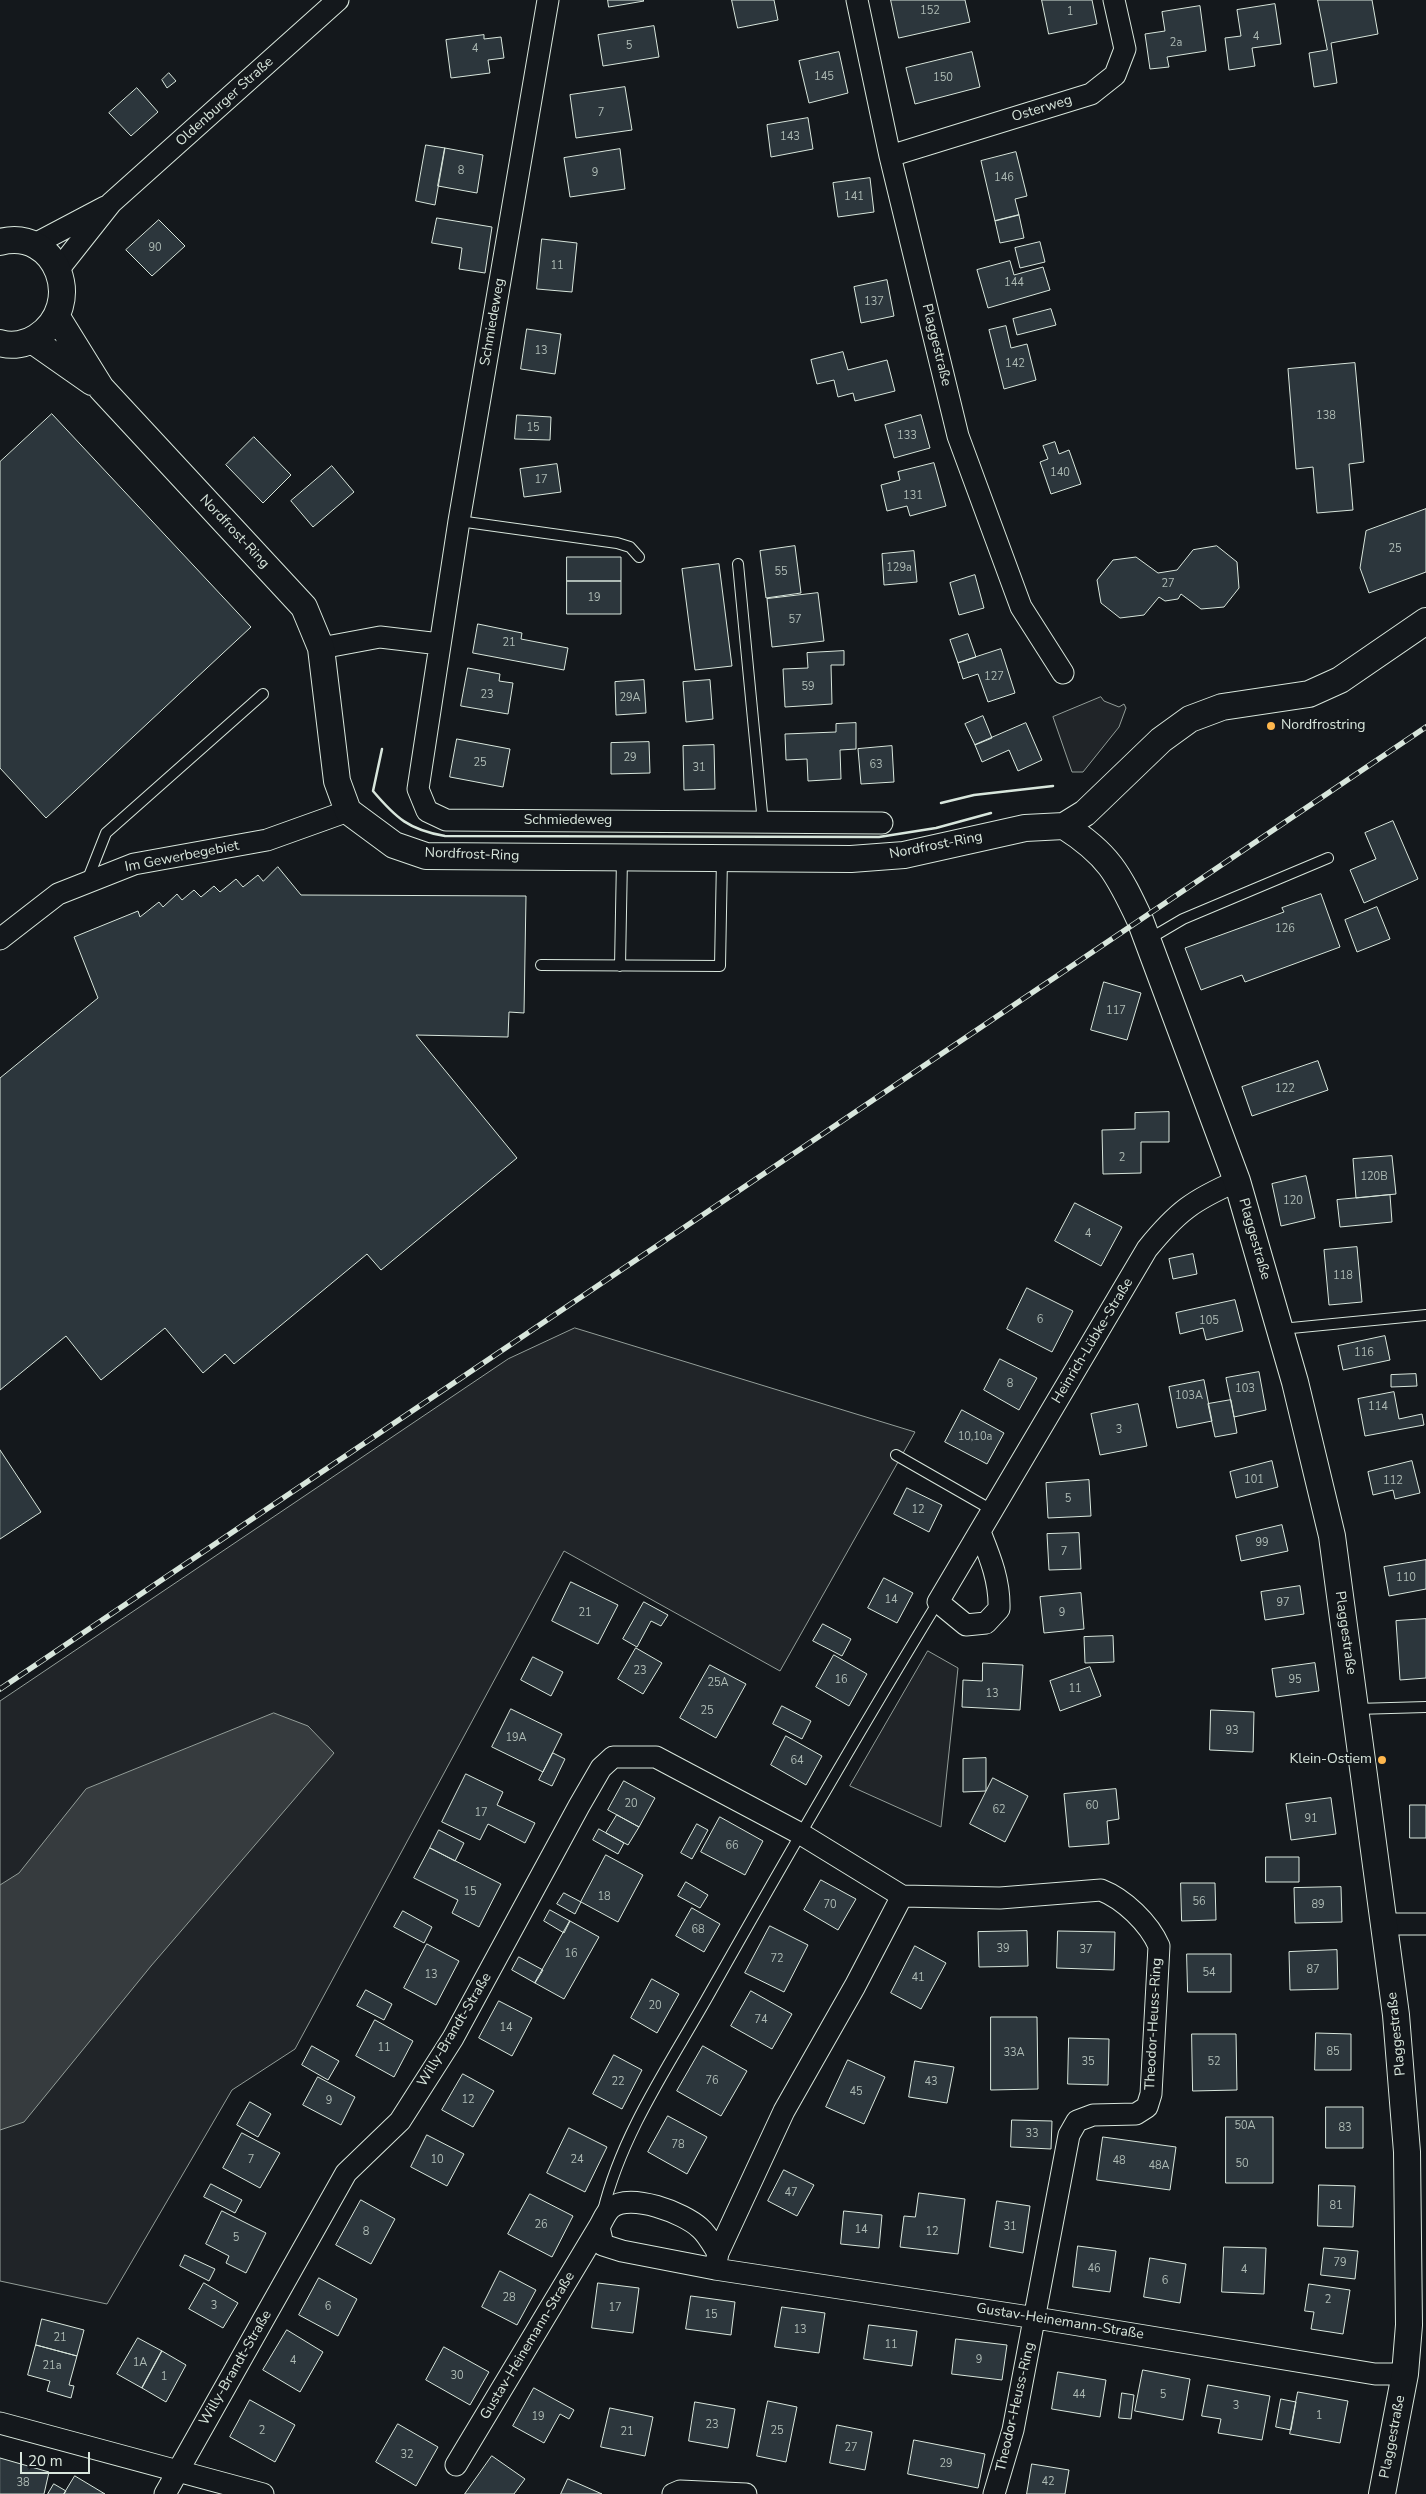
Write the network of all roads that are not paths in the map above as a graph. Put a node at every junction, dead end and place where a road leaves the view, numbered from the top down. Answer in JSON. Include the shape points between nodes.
{"nodes":[{"id":1,"x":338,"y":0,"type":"edge"},
{"id":2,"x":548,"y":0,"type":"edge"},
{"id":3,"x":857,"y":0,"type":"edge"},
{"id":4,"x":1114,"y":0,"type":"edge"},
{"id":5,"x":890,"y":156,"type":"junction"},
{"id":6,"x":112,"y":203,"type":"junction"},
{"id":7,"x":0,"y":242,"type":"edge"},
{"id":8,"x":33,"y":245,"type":"junction"},
{"id":9,"x":58,"y":270,"type":"junction"},
{"id":10,"x":56,"y":317,"type":"junction"},
{"id":11,"x":32,"y":340,"type":"junction"},
{"id":12,"x":0,"y":343,"type":"edge"},
{"id":13,"x":101,"y":388,"type":"junction"},
{"id":14,"x":459,"y":521,"type":"junction"},
{"id":15,"x":639,"y":557,"type":"dead end"},
{"id":16,"x":738,"y":564,"type":"dead end"},
{"id":17,"x":1426,"y":621,"type":"edge"},
{"id":18,"x":440,"y":644,"type":"junction"},
{"id":19,"x":321,"y":648,"type":"junction"},
{"id":20,"x":1063,"y":673,"type":"dead end"},
{"id":21,"x":263,"y":694,"type":"dead end"},
{"id":22,"x":348,"y":812,"type":"junction"},
{"id":23,"x":763,"y":822,"type":"junction"},
{"id":24,"x":882,"y":823,"type":"dead end"},
{"id":25,"x":1064,"y":826,"type":"junction"},
{"id":26,"x":622,"y":858,"type":"junction"},
{"id":27,"x":722,"y":858,"type":"junction"},
{"id":28,"x":1328,"y":858,"type":"dead end"},
{"id":29,"x":87,"y":881,"type":"junction"},
{"id":30,"x":0,"y":939,"type":"edge"},
{"id":31,"x":1148,"y":940,"type":"junction"},
{"id":32,"x":541,"y":966,"type":"dead end"},
{"id":33,"x":620,"y":966,"type":"junction"},
{"id":34,"x":1237,"y":1181,"type":"junction"},
{"id":35,"x":1426,"y":1315,"type":"edge"},
{"id":36,"x":1280,"y":1329,"type":"junction"},
{"id":37,"x":896,"y":1455,"type":"dead end"},
{"id":38,"x":992,"y":1510,"type":"junction"},
{"id":39,"x":980,"y":1532,"type":"junction"},
{"id":40,"x":938,"y":1602,"type":"junction"},
{"id":41,"x":1426,"y":1707,"type":"edge"},
{"id":42,"x":1355,"y":1709,"type":"junction"},
{"id":43,"x":800,"y":1834,"type":"junction"},
{"id":44,"x":902,"y":1896,"type":"junction"},
{"id":45,"x":1384,"y":1924,"type":"junction"},
{"id":46,"x":1426,"y":1924,"type":"edge"},
{"id":47,"x":599,"y":2227,"type":"junction"},
{"id":48,"x":716,"y":2261,"type":"junction"},
{"id":49,"x":1036,"y":2318,"type":"junction"},
{"id":50,"x":1404,"y":2374,"type":"junction"},
{"id":51,"x":0,"y":2423,"type":"edge"},
{"id":52,"x":456,"y":2465,"type":"dead end"},
{"id":53,"x":178,"y":2471,"type":"junction"},
{"id":54,"x":165,"y":2494,"type":"edge"},
{"id":55,"x":263,"y":2494,"type":"edge"},
{"id":56,"x":673,"y":2494,"type":"edge"},
{"id":57,"x":746,"y":2494,"type":"edge"},
{"id":58,"x":994,"y":2494,"type":"edge"},
{"id":59,"x":1382,"y":2494,"type":"edge"}],
"edges":[{"from":1,"to":6,"type":"street","name":"Oldenburger Straße"},
{"from":2,"to":14,"type":"street","name":"Schmiedeweg"},
{"from":3,"to":5,"type":"street","name":"Plaggestraße"},
{"from":4,"to":5,"type":"street","name":"Osterweg","via":[[1125,49],[1115,75],[1091,94]]},
{"from":5,"to":20,"type":"street","name":"Plaggestraße","via":[[958,436],[1020,607]]},
{"from":6,"to":8,"type":"street","name":"Oldenburger Straße"},
{"from":6,"to":9,"type":"street","name":"Oldenburger Straße"},
{"from":7,"to":8,"type":"street","via":[[19,241]]},
{"from":8,"to":9,"type":"street","via":[[48,256]]},
{"from":9,"to":10,"type":"street","via":[[63,286],[62,302]]},
{"from":10,"to":11,"type":"street","via":[[46,331]]},
{"from":10,"to":13,"type":"street","name":"Nordfrost-Ring"},
{"from":11,"to":12,"type":"street","via":[[18,344]]},
{"from":11,"to":13,"type":"street","name":"Nordfrost-Ring"},
{"from":13,"to":19,"type":"street","name":"Nordfrost-Ring","via":[[304,607]]},
{"from":14,"to":15,"type":"lane","via":[[617,543],[630,547]]},
{"from":14,"to":18,"type":"street","name":"Schmiedeweg"},
{"from":16,"to":23,"type":"lane"},
{"from":17,"to":25,"type":"street","via":[[1340,680],[1309,694],[1222,707],[1190,719],[1161,740],[1085,812]]},
{"from":18,"to":19,"type":"street","via":[[380,636]]},
{"from":18,"to":23,"type":"street","name":"Schmiedeweg","via":[[418,789],[427,811],[446,820]]},
{"from":19,"to":22,"type":"street","name":"Nordfrost-Ring","via":[[337,781]]},
{"from":21,"to":29,"type":"lane","via":[[106,834]]},
{"from":22,"to":26,"type":"street","name":"Nordfrost-Ring","via":[[394,845],[426,856]]},
{"from":22,"to":29,"type":"street","name":"Im Gewerbegebiet","via":[[267,840],[134,864]]},
{"from":23,"to":24,"type":"street","name":"Schmiedeweg"},
{"from":25,"to":27,"type":"street","name":"Nordfrost-Ring","via":[[1025,828],[904,854],[851,859]]},
{"from":25,"to":31,"type":"street","name":"Plaggestraße","via":[[1090,842],[1108,862],[1122,883]]},
{"from":26,"to":27,"type":"street","name":"Nordfrost-Ring"},
{"from":26,"to":33,"type":"lane"},
{"from":27,"to":33,"type":"lane","via":[[720,966]]},
{"from":28,"to":31,"type":"lane","via":[[1182,919]]},
{"from":29,"to":30,"type":"street","name":"Im Gewerbegebiet","via":[[58,894]]},
{"from":31,"to":34,"type":"street","name":"Plaggestraße"},
{"from":32,"to":33,"type":"lane"},
{"from":34,"to":36,"type":"street","name":"Plaggestraße"},
{"from":34,"to":38,"type":"street","name":"Heinrich-Lübke-Straße","via":[[1193,1202],[1168,1223],[1147,1249]]},
{"from":35,"to":36,"type":"lane"},
{"from":36,"to":42,"type":"street","name":"Plaggestraße","via":[[1332,1536]]},
{"from":37,"to":38,"type":"lane"},
{"from":38,"to":39,"type":"street","name":"Heinrich-Lübke-Straße"},
{"from":39,"to":40,"type":"street","name":"Heinrich-Lübke-Straße"},
{"from":39,"to":40,"type":"street","via":[[993,1564],[999,1609],[986,1622],[966,1625]]},
{"from":40,"to":43,"type":"lane","name":"Heinrich-Lübke-Straße"},
{"from":41,"to":42,"type":"lane"},
{"from":42,"to":45,"type":"street","name":"Plaggestraße"},
{"from":43,"to":44,"type":"street"},
{"from":43,"to":47,"type":"lane","via":[[630,2136],[608,2190]]},
{"from":43,"to":53,"type":"street","name":"Willy-Brandt-Straße","via":[[656,1757],[613,1757],[601,1768],[453,2038],[400,2121],[346,2173]]},
{"from":44,"to":48,"type":"street","via":[[784,2110]]},
{"from":44,"to":49,"type":"street","name":"Theodor-Heuss-Ring","via":[[1000,1898],[1101,1890],[1115,1896],[1154,1934],[1159,1946],[1151,2094],[1147,2107],[1136,2114],[1093,2116],[1078,2121],[1068,2135]]},
{"from":45,"to":46,"type":"street"},
{"from":45,"to":50,"type":"street","name":"Plaggestraße","via":[[1396,2015],[1407,2152],[1410,2281]]},
{"from":47,"to":48,"type":"street","name":"Gustav-Heinemann-Straße","via":[[603,2245],[622,2251]]},
{"from":47,"to":48,"type":"street","name":"Gustav-Heinemann-Straße","via":[[611,2208],[622,2203],[657,2206],[681,2214],[701,2229]]},
{"from":47,"to":52,"type":"street","name":"Gustav-Heinemann-Straße"},
{"from":48,"to":49,"type":"street","name":"Gustav-Heinemann-Straße"},
{"from":49,"to":50,"type":"street","name":"Gustav-Heinemann-Straße","via":[[1375,2374]]},
{"from":49,"to":58,"type":"street","name":"Theodor-Heuss-Ring","via":[[1013,2430]]},
{"from":50,"to":59,"type":"street","name":"Plaggestraße"},
{"from":51,"to":53,"type":"street"},
{"from":53,"to":54,"type":"street","name":"Willy-Brandt-Straße"},
{"from":53,"to":55,"type":"street"},
{"from":56,"to":57,"type":"street","via":[[680,2490]]}]}
